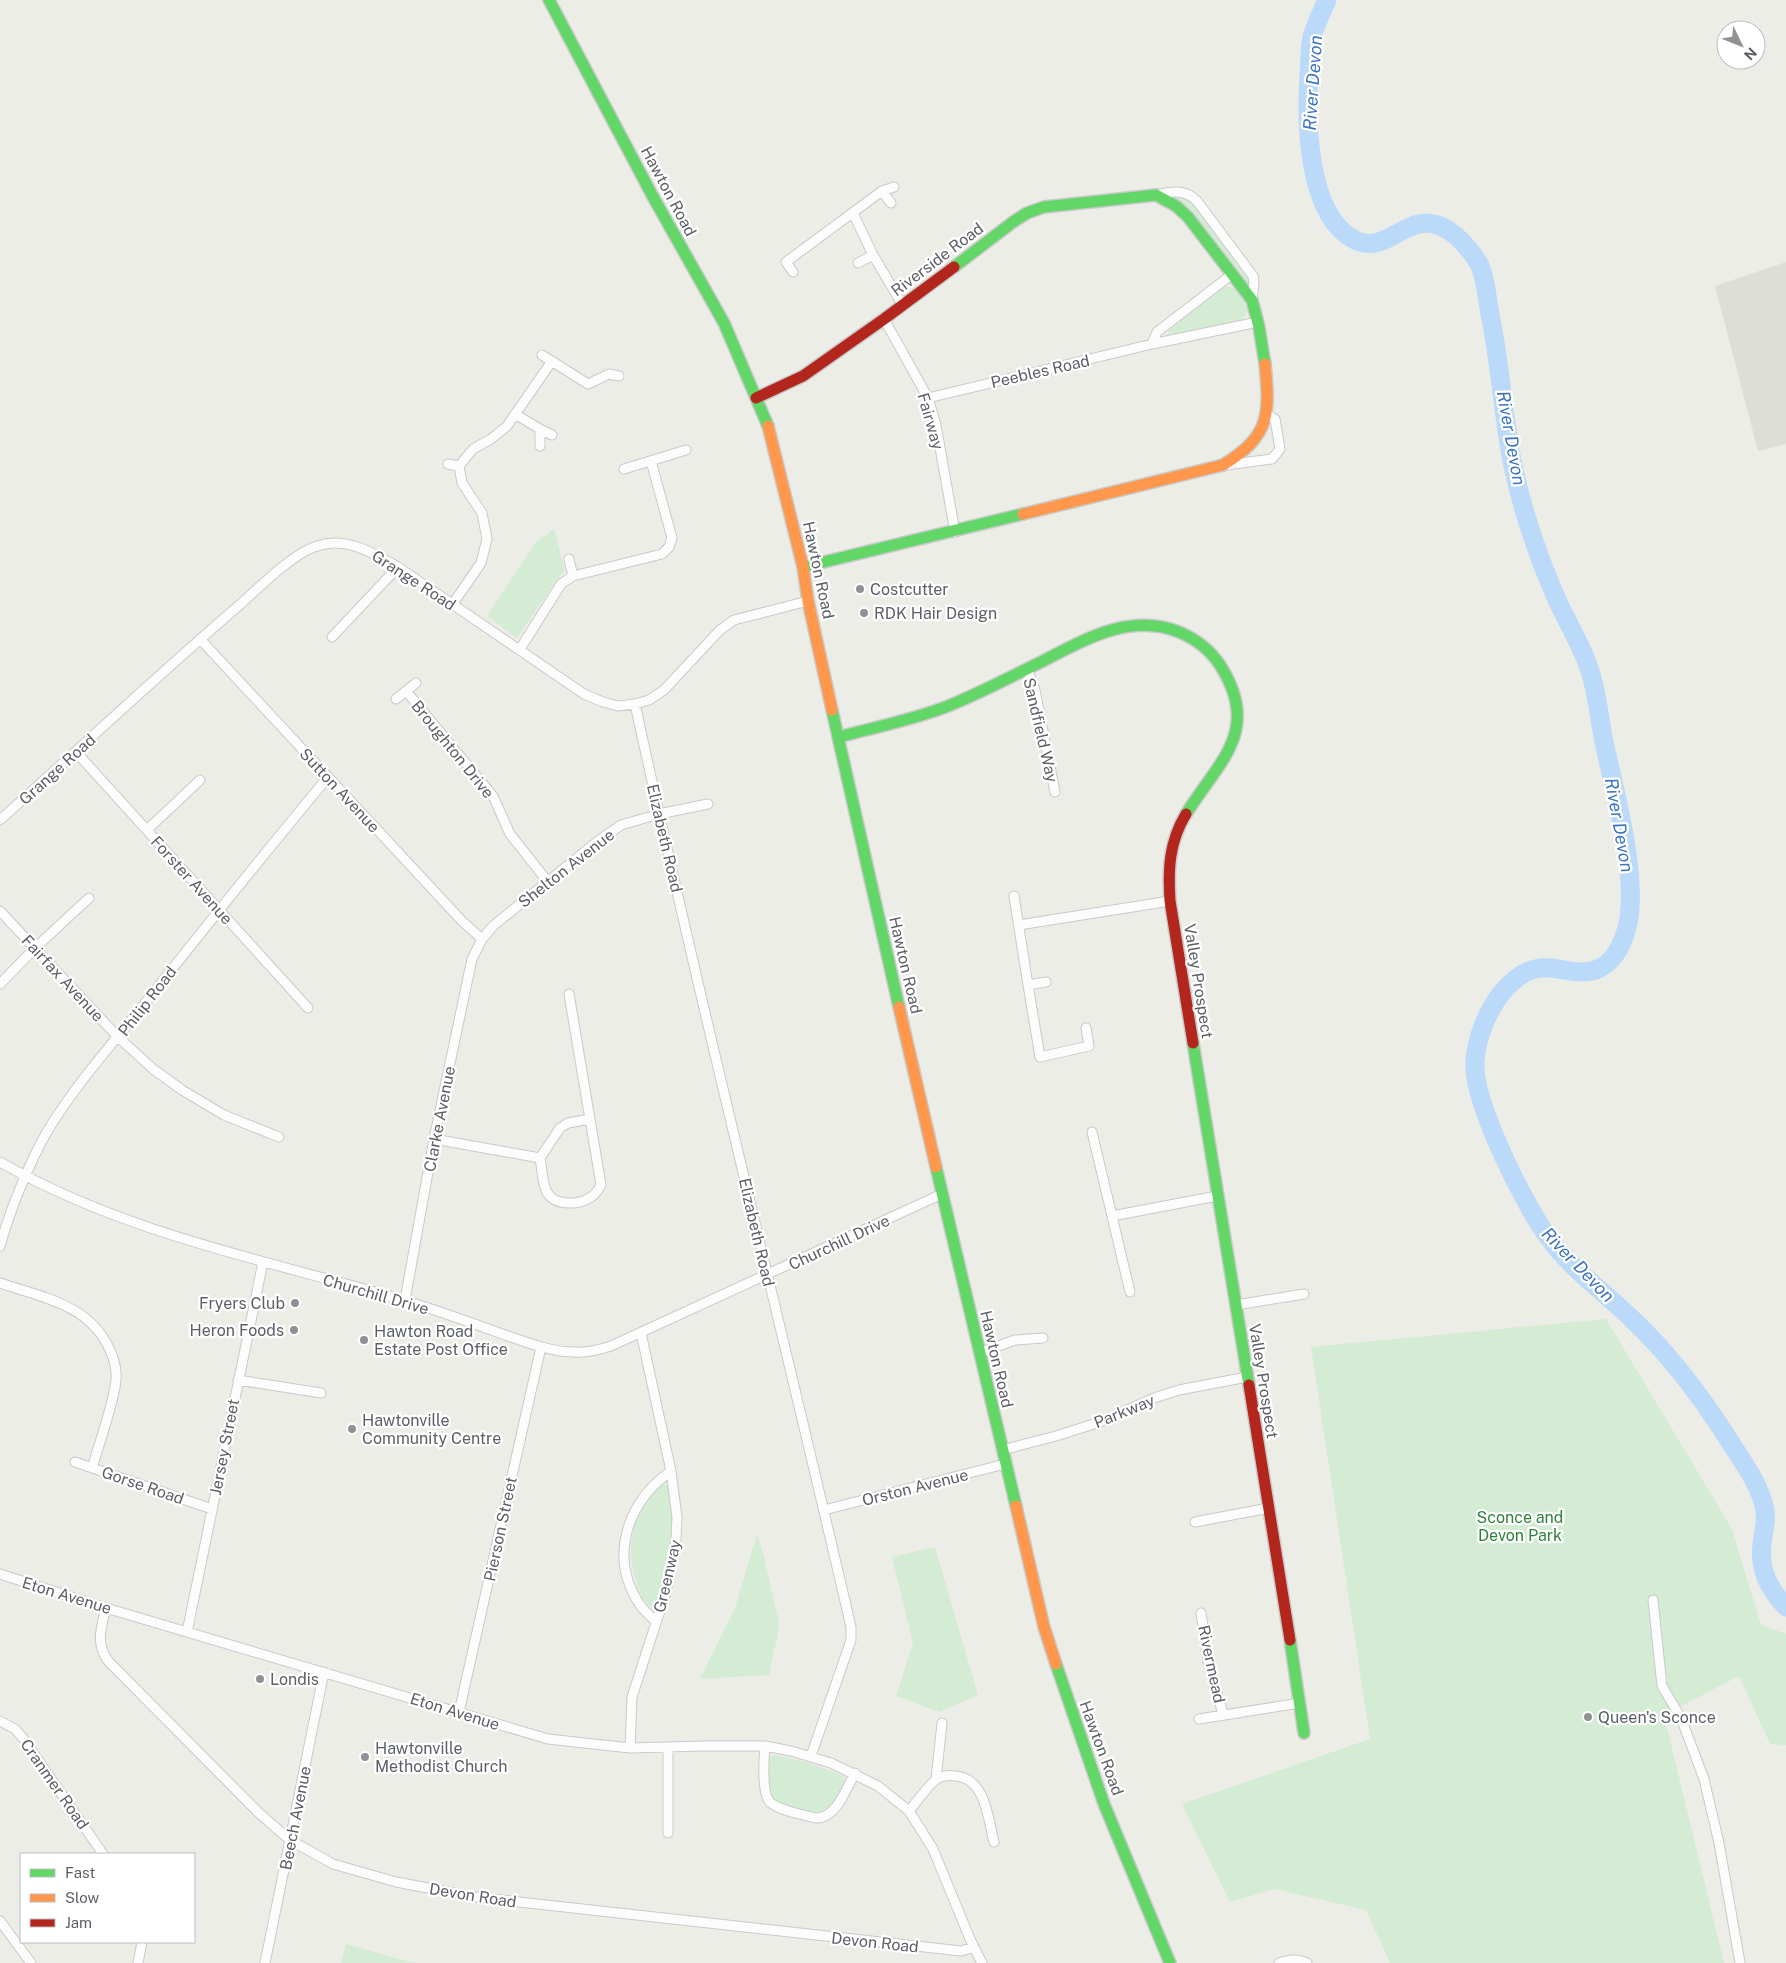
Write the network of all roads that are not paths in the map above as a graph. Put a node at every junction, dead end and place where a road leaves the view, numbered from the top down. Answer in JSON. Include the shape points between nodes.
{"nodes":[{"id":1,"x":549,"y":0,"type":"edge"},
{"id":2,"x":894,"y":187,"type":"dead end"},
{"id":3,"x":882,"y":191,"type":"junction"},
{"id":4,"x":1156,"y":195,"type":"junction"},
{"id":5,"x":891,"y":203,"type":"dead end"},
{"id":6,"x":853,"y":213,"type":"junction"},
{"id":7,"x":873,"y":255,"type":"junction"},
{"id":8,"x":858,"y":263,"type":"dead end"},
{"id":9,"x":793,"y":272,"type":"dead end"},
{"id":10,"x":1231,"y":275,"type":"junction"},
{"id":11,"x":1252,"y":300,"type":"junction"},
{"id":12,"x":902,"y":304,"type":"junction"},
{"id":13,"x":884,"y":320,"type":"junction"},
{"id":14,"x":1258,"y":322,"type":"junction"},
{"id":15,"x":1152,"y":344,"type":"junction"},
{"id":16,"x":542,"y":355,"type":"dead end"},
{"id":17,"x":552,"y":361,"type":"junction"},
{"id":18,"x":606,"y":365,"type":"dead end"},
{"id":19,"x":609,"y":374,"type":"junction"},
{"id":20,"x":619,"y":376,"type":"dead end"},
{"id":21,"x":756,"y":398,"type":"junction"},
{"id":22,"x":928,"y":398,"type":"junction"},
{"id":23,"x":515,"y":414,"type":"junction"},
{"id":24,"x":1268,"y":414,"type":"junction"},
{"id":25,"x":540,"y":429,"type":"junction"},
{"id":26,"x":552,"y":435,"type":"dead end"},
{"id":27,"x":540,"y":446,"type":"dead end"},
{"id":28,"x":686,"y":450,"type":"dead end"},
{"id":29,"x":651,"y":461,"type":"junction"},
{"id":30,"x":448,"y":464,"type":"dead end"},
{"id":31,"x":1223,"y":465,"type":"junction"},
{"id":32,"x":459,"y":466,"type":"junction"},
{"id":33,"x":624,"y":469,"type":"dead end"},
{"id":34,"x":955,"y":532,"type":"junction"},
{"id":35,"x":569,"y":559,"type":"dead end"},
{"id":36,"x":398,"y":567,"type":"junction"},
{"id":37,"x":803,"y":567,"type":"junction"},
{"id":38,"x":573,"y":576,"type":"junction"},
{"id":39,"x":808,"y":601,"type":"junction"},
{"id":40,"x":452,"y":604,"type":"junction"},
{"id":41,"x":332,"y":637,"type":"dead end"},
{"id":42,"x":200,"y":639,"type":"junction"},
{"id":43,"x":520,"y":649,"type":"junction"},
{"id":44,"x":1027,"y":668,"type":"junction"},
{"id":45,"x":416,"y":683,"type":"dead end"},
{"id":46,"x":406,"y":691,"type":"junction"},
{"id":47,"x":396,"y":699,"type":"dead end"},
{"id":48,"x":635,"y":704,"type":"junction"},
{"id":49,"x":839,"y":737,"type":"junction"},
{"id":50,"x":76,"y":752,"type":"junction"},
{"id":51,"x":328,"y":777,"type":"junction"},
{"id":52,"x":199,"y":785,"type":"dead end"},
{"id":53,"x":1055,"y":792,"type":"dead end"},
{"id":54,"x":708,"y":804,"type":"dead end"},
{"id":55,"x":659,"y":814,"type":"junction"},
{"id":56,"x":0,"y":820,"type":"edge"},
{"id":57,"x":147,"y":830,"type":"junction"},
{"id":58,"x":548,"y":882,"type":"junction"},
{"id":59,"x":1014,"y":896,"type":"dead end"},
{"id":60,"x":89,"y":898,"type":"dead end"},
{"id":61,"x":1170,"y":901,"type":"junction"},
{"id":62,"x":219,"y":909,"type":"junction"},
{"id":63,"x":0,"y":911,"type":"edge"},
{"id":64,"x":1019,"y":925,"type":"junction"},
{"id":65,"x":482,"y":939,"type":"junction"},
{"id":66,"x":35,"y":948,"type":"junction"},
{"id":67,"x":1046,"y":982,"type":"dead end"},
{"id":68,"x":0,"y":984,"type":"edge"},
{"id":69,"x":1028,"y":985,"type":"junction"},
{"id":70,"x":569,"y":994,"type":"dead end"},
{"id":71,"x":308,"y":1008,"type":"dead end"},
{"id":72,"x":1086,"y":1028,"type":"dead end"},
{"id":73,"x":118,"y":1037,"type":"junction"},
{"id":74,"x":590,"y":1118,"type":"junction"},
{"id":75,"x":1092,"y":1132,"type":"dead end"},
{"id":76,"x":279,"y":1137,"type":"dead end"},
{"id":77,"x":434,"y":1138,"type":"junction"},
{"id":78,"x":540,"y":1158,"type":"junction"},
{"id":79,"x":0,"y":1162,"type":"edge"},
{"id":80,"x":26,"y":1177,"type":"junction"},
{"id":81,"x":942,"y":1194,"type":"junction"},
{"id":82,"x":1218,"y":1196,"type":"junction"},
{"id":83,"x":1112,"y":1216,"type":"junction"},
{"id":84,"x":0,"y":1246,"type":"edge"},
{"id":85,"x":263,"y":1262,"type":"junction"},
{"id":86,"x":768,"y":1275,"type":"junction"},
{"id":87,"x":0,"y":1283,"type":"edge"},
{"id":88,"x":1130,"y":1292,"type":"dead end"},
{"id":89,"x":1304,"y":1294,"type":"dead end"},
{"id":90,"x":405,"y":1300,"type":"junction"},
{"id":91,"x":1236,"y":1305,"type":"junction"},
{"id":92,"x":641,"y":1333,"type":"junction"},
{"id":93,"x":1043,"y":1338,"type":"dead end"},
{"id":94,"x":540,"y":1347,"type":"junction"},
{"id":95,"x":979,"y":1353,"type":"junction"},
{"id":96,"x":1247,"y":1377,"type":"junction"},
{"id":97,"x":238,"y":1380,"type":"junction"},
{"id":98,"x":321,"y":1393,"type":"dead end"},
{"id":99,"x":1002,"y":1450,"type":"junction"},
{"id":100,"x":75,"y":1462,"type":"dead end"},
{"id":101,"x":1005,"y":1464,"type":"junction"},
{"id":102,"x":92,"y":1468,"type":"junction"},
{"id":103,"x":671,"y":1471,"type":"junction"},
{"id":104,"x":1269,"y":1508,"type":"junction"},
{"id":105,"x":212,"y":1510,"type":"junction"},
{"id":106,"x":824,"y":1510,"type":"junction"},
{"id":107,"x":1195,"y":1522,"type":"dead end"},
{"id":108,"x":0,"y":1574,"type":"edge"},
{"id":109,"x":1653,"y":1600,"type":"dead end"},
{"id":110,"x":106,"y":1608,"type":"junction"},
{"id":111,"x":1201,"y":1613,"type":"dead end"},
{"id":112,"x":656,"y":1622,"type":"junction"},
{"id":113,"x":187,"y":1632,"type":"junction"},
{"id":114,"x":324,"y":1672,"type":"junction"},
{"id":115,"x":1300,"y":1703,"type":"junction"},
{"id":116,"x":460,"y":1712,"type":"junction"},
{"id":117,"x":1223,"y":1714,"type":"junction"},
{"id":118,"x":1199,"y":1719,"type":"dead end"},
{"id":119,"x":0,"y":1721,"type":"edge"},
{"id":120,"x":942,"y":1723,"type":"dead end"},
{"id":121,"x":1304,"y":1733,"type":"dead end"},
{"id":122,"x":765,"y":1746,"type":"junction"},
{"id":123,"x":668,"y":1747,"type":"junction"},
{"id":124,"x":630,"y":1748,"type":"junction"},
{"id":125,"x":810,"y":1756,"type":"junction"},
{"id":126,"x":855,"y":1774,"type":"junction"},
{"id":127,"x":936,"y":1779,"type":"junction"},
{"id":128,"x":909,"y":1811,"type":"junction"},
{"id":129,"x":668,"y":1833,"type":"dead end"},
{"id":130,"x":290,"y":1840,"type":"junction"},
{"id":131,"x":994,"y":1842,"type":"dead end"},
{"id":132,"x":102,"y":1853,"type":"edge"},
{"id":133,"x":0,"y":1920,"type":"edge"},
{"id":134,"x":142,"y":1943,"type":"edge"},
{"id":135,"x":974,"y":1947,"type":"junction"},
{"id":136,"x":31,"y":1963,"type":"edge"},
{"id":137,"x":138,"y":1963,"type":"edge"},
{"id":138,"x":265,"y":1963,"type":"edge"},
{"id":139,"x":982,"y":1963,"type":"edge"},
{"id":140,"x":1170,"y":1963,"type":"edge"},
{"id":141,"x":1279,"y":1963,"type":"edge"},
{"id":142,"x":1306,"y":1963,"type":"edge"},
{"id":143,"x":1740,"y":1963,"type":"edge"}],
"edges":[{"from":1,"to":21,"type":"street","name":"Hawton Road","via":[[652,196],[724,323]]},
{"from":2,"to":3,"type":"street"},
{"from":3,"to":5,"type":"street"},
{"from":3,"to":6,"type":"street"},
{"from":4,"to":10,"type":"street","name":"Riverside Road","via":[[1188,217]]},
{"from":4,"to":11,"type":"street","name":"Riverside Road","via":[[1168,192],[1191,194],[1253,276]]},
{"from":4,"to":12,"type":"street","name":"Riverside Road","via":[[1035,209]]},
{"from":6,"to":7,"type":"street"},
{"from":6,"to":9,"type":"street","via":[[786,262]]},
{"from":7,"to":8,"type":"street"},
{"from":7,"to":12,"type":"street"},
{"from":10,"to":11,"type":"street","name":"Riverside Road"},
{"from":10,"to":15,"type":"street","via":[[1157,332]]},
{"from":11,"to":14,"type":"street","name":"Riverside Road"},
{"from":12,"to":13,"type":"street","name":"Riverside Road"},
{"from":13,"to":21,"type":"street","name":"Riverside Road","via":[[804,376]]},
{"from":13,"to":22,"type":"street","name":"Fairway"},
{"from":14,"to":15,"type":"street","name":"Peebles Road"},
{"from":14,"to":24,"type":"street","name":"Riverside Road","via":[[1267,378]]},
{"from":15,"to":22,"type":"street","name":"Peebles Road"},
{"from":16,"to":17,"type":"street"},
{"from":17,"to":19,"type":"street","via":[[588,384]]},
{"from":17,"to":23,"type":"street"},
{"from":18,"to":19,"type":"street"},
{"from":19,"to":20,"type":"street"},
{"from":21,"to":37,"type":"street","name":"Hawton Road","via":[[770,431]]},
{"from":22,"to":34,"type":"street","name":"Fairway","via":[[936,425]]},
{"from":23,"to":25,"type":"street"},
{"from":23,"to":32,"type":"street","via":[[507,426],[472,449]]},
{"from":24,"to":31,"type":"street","name":"Riverside Road","via":[[1264,427],[1240,455]]},
{"from":24,"to":31,"type":"street","name":"Riverside Road","via":[[1275,419],[1280,448],[1272,460]]},
{"from":25,"to":26,"type":"street"},
{"from":25,"to":27,"type":"street"},
{"from":28,"to":29,"type":"street"},
{"from":29,"to":33,"type":"street"},
{"from":29,"to":38,"type":"street","via":[[672,538],[669,547],[662,554]]},
{"from":30,"to":32,"type":"street"},
{"from":31,"to":34,"type":"street","name":"Riverside Road"},
{"from":32,"to":40,"type":"street","via":[[462,483],[482,513],[486,539],[481,562]]},
{"from":34,"to":37,"type":"street","name":"Riverside Road"},
{"from":35,"to":38,"type":"street"},
{"from":36,"to":40,"type":"street","name":"Grange Road"},
{"from":36,"to":41,"type":"street"},
{"from":36,"to":42,"type":"street","name":"Grange Road","via":[[367,550],[344,543],[316,546],[293,559]]},
{"from":37,"to":39,"type":"street","name":"Hawton Road"},
{"from":38,"to":43,"type":"street","via":[[561,584]]},
{"from":39,"to":48,"type":"street","name":"Grange Road","via":[[734,620],[720,630],[664,690]]},
{"from":39,"to":49,"type":"street","name":"Hawton Road"},
{"from":40,"to":43,"type":"street","name":"Grange Road"},
{"from":42,"to":50,"type":"street","name":"Grange Road"},
{"from":42,"to":51,"type":"street","name":"Sutton Avenue"},
{"from":43,"to":48,"type":"street","name":"Grange Road","via":[[584,694],[618,706]]},
{"from":44,"to":49,"type":"street","name":"Valley Prospect","via":[[932,713]]},
{"from":44,"to":53,"type":"street","name":"Sandfield Way","via":[[1035,690]]},
{"from":44,"to":61,"type":"street","name":"Valley Prospect","via":[[1080,642],[1123,626],[1157,625],[1186,633],[1210,652],[1224,670],[1234,694],[1237,718],[1234,740],[1224,762],[1174,837],[1169,865]]},
{"from":45,"to":46,"type":"street","name":"Broughton Drive"},
{"from":46,"to":47,"type":"street","name":"Broughton Drive"},
{"from":46,"to":58,"type":"street","name":"Broughton Drive","via":[[493,796],[510,834]]},
{"from":48,"to":55,"type":"street","name":"Elizabeth Road"},
{"from":49,"to":81,"type":"street","name":"Hawton Road"},
{"from":50,"to":56,"type":"street","name":"Grange Road"},
{"from":50,"to":57,"type":"street","name":"Forster Avenue"},
{"from":51,"to":62,"type":"street","name":"Philip Road"},
{"from":51,"to":65,"type":"street","name":"Sutton Avenue","via":[[460,920]]},
{"from":52,"to":57,"type":"street"},
{"from":54,"to":55,"type":"street","name":"Shelton Avenue"},
{"from":55,"to":58,"type":"street","name":"Shelton Avenue","via":[[621,825]]},
{"from":55,"to":86,"type":"street","name":"Elizabeth Road"},
{"from":57,"to":62,"type":"street","name":"Forster Avenue"},
{"from":58,"to":65,"type":"street","name":"Shelton Avenue","via":[[493,926]]},
{"from":59,"to":64,"type":"street"},
{"from":60,"to":66,"type":"street"},
{"from":61,"to":64,"type":"street"},
{"from":61,"to":82,"type":"street","name":"Valley Prospect"},
{"from":62,"to":71,"type":"street","name":"Forster Avenue"},
{"from":62,"to":73,"type":"street","name":"Philip Road"},
{"from":63,"to":66,"type":"street","name":"Fairfax Avenue"},
{"from":64,"to":69,"type":"street"},
{"from":65,"to":77,"type":"street","name":"Clarke Avenue","via":[[472,959]]},
{"from":66,"to":68,"type":"street"},
{"from":66,"to":73,"type":"street","name":"Fairfax Avenue"},
{"from":67,"to":69,"type":"street"},
{"from":69,"to":72,"type":"street","via":[[1040,1057],[1088,1046]]},
{"from":70,"to":74,"type":"street"},
{"from":73,"to":76,"type":"street","name":"Fairfax Avenue","via":[[153,1070],[182,1090],[224,1115]]},
{"from":73,"to":80,"type":"street","name":"Philip Road","via":[[74,1091],[47,1131]]},
{"from":74,"to":78,"type":"street","via":[[560,1128]]},
{"from":74,"to":78,"type":"street","via":[[601,1185],[589,1199],[564,1204],[553,1199],[546,1190]]},
{"from":75,"to":83,"type":"street"},
{"from":77,"to":78,"type":"street"},
{"from":77,"to":90,"type":"street","name":"Clarke Avenue"},
{"from":79,"to":80,"type":"street","name":"Churchill Drive"},
{"from":80,"to":84,"type":"street","name":"Philip Road"},
{"from":80,"to":85,"type":"street","name":"Churchill Drive","via":[[138,1224]]},
{"from":81,"to":86,"type":"street","name":"Churchill Drive"},
{"from":81,"to":95,"type":"street","name":"Hawton Road"},
{"from":82,"to":83,"type":"street"},
{"from":82,"to":91,"type":"street","name":"Valley Prospect"},
{"from":83,"to":88,"type":"street"},
{"from":85,"to":90,"type":"street","name":"Churchill Drive"},
{"from":85,"to":97,"type":"street","name":"Jersey Street"},
{"from":86,"to":92,"type":"street","name":"Churchill Drive"},
{"from":86,"to":106,"type":"street","name":"Elizabeth Road"},
{"from":87,"to":102,"type":"street","via":[[72,1309],[91,1322],[112,1353],[116,1385]]},
{"from":89,"to":91,"type":"street"},
{"from":90,"to":94,"type":"street","name":"Churchill Drive"},
{"from":91,"to":96,"type":"street","name":"Valley Prospect"},
{"from":92,"to":94,"type":"street","name":"Churchill Drive","via":[[611,1346],[585,1352]]},
{"from":92,"to":103,"type":"street","name":"Greenway"},
{"from":93,"to":95,"type":"street","via":[[1015,1340]]},
{"from":94,"to":116,"type":"street","name":"Pierson Street"},
{"from":95,"to":99,"type":"street","name":"Hawton Road"},
{"from":96,"to":99,"type":"street","name":"Parkway","via":[[1179,1390],[1100,1422]]},
{"from":96,"to":104,"type":"street","name":"Valley Prospect"},
{"from":97,"to":98,"type":"street"},
{"from":97,"to":105,"type":"street","name":"Jersey Street"},
{"from":99,"to":101,"type":"street","name":"Hawton Road"},
{"from":100,"to":102,"type":"street","name":"Gorse Road"},
{"from":101,"to":106,"type":"street","name":"Orston Avenue"},
{"from":101,"to":140,"type":"street","name":"Hawton Road","via":[[1044,1627],[1066,1696],[1114,1830]]},
{"from":102,"to":105,"type":"street","name":"Gorse Road"},
{"from":103,"to":112,"type":"street","name":"Greenway","via":[[677,1517],[676,1540],[666,1592]]},
{"from":103,"to":112,"type":"street","name":"Greenway","via":[[658,1480],[635,1509],[624,1545],[625,1564],[633,1592]]},
{"from":104,"to":107,"type":"street"},
{"from":104,"to":115,"type":"street","name":"Valley Prospect"},
{"from":105,"to":113,"type":"street","name":"Jersey Street"},
{"from":106,"to":125,"type":"street","name":"Elizabeth Road","via":[[851,1627],[851,1640]]},
{"from":108,"to":110,"type":"street","name":"Eton Avenue"},
{"from":109,"to":143,"type":"street","via":[[1662,1686],[1681,1718],[1704,1779]]},
{"from":110,"to":113,"type":"street","name":"Eton Avenue"},
{"from":110,"to":130,"type":"street","name":"Devon Road","via":[[99,1634],[104,1656],[259,1813]]},
{"from":111,"to":117,"type":"street","name":"Rivermead","via":[[1208,1661]]},
{"from":112,"to":124,"type":"street","name":"Greenway","via":[[632,1697]]},
{"from":113,"to":114,"type":"street","name":"Eton Avenue"},
{"from":114,"to":116,"type":"street","name":"Eton Avenue"},
{"from":114,"to":130,"type":"street","name":"Beech Avenue"},
{"from":115,"to":117,"type":"street","name":"Rivermead"},
{"from":115,"to":121,"type":"street","name":"Valley Prospect"},
{"from":116,"to":124,"type":"street","name":"Eton Avenue","via":[[548,1739]]},
{"from":117,"to":118,"type":"street","name":"Rivermead"},
{"from":119,"to":132,"type":"street","name":"Cranmer Road","via":[[23,1738]]},
{"from":120,"to":127,"type":"street"},
{"from":122,"to":123,"type":"street","name":"Eton Avenue"},
{"from":122,"to":125,"type":"street","name":"Eton Avenue"},
{"from":122,"to":126,"type":"street","via":[[765,1790],[768,1800],[777,1806],[816,1818],[827,1817]]},
{"from":123,"to":124,"type":"street","name":"Eton Avenue"},
{"from":123,"to":129,"type":"street"},
{"from":125,"to":126,"type":"street","name":"Eton Avenue"},
{"from":126,"to":128,"type":"street","name":"Eton Avenue","via":[[878,1786]]},
{"from":127,"to":128,"type":"street"},
{"from":127,"to":131,"type":"street","via":[[947,1775],[964,1777],[975,1784],[982,1796]]},
{"from":128,"to":135,"type":"street","name":"Eton Avenue","via":[[933,1849]]},
{"from":130,"to":135,"type":"street","name":"Devon Road","via":[[333,1864],[396,1882],[475,1897],[961,1951]]},
{"from":130,"to":138,"type":"street","name":"Beech Avenue"},
{"from":133,"to":136,"type":"street"},
{"from":134,"to":137,"type":"street"},
{"from":135,"to":139,"type":"street","name":"Eton Avenue"},
{"from":141,"to":142,"type":"street","via":[[1287,1960]]}]}
